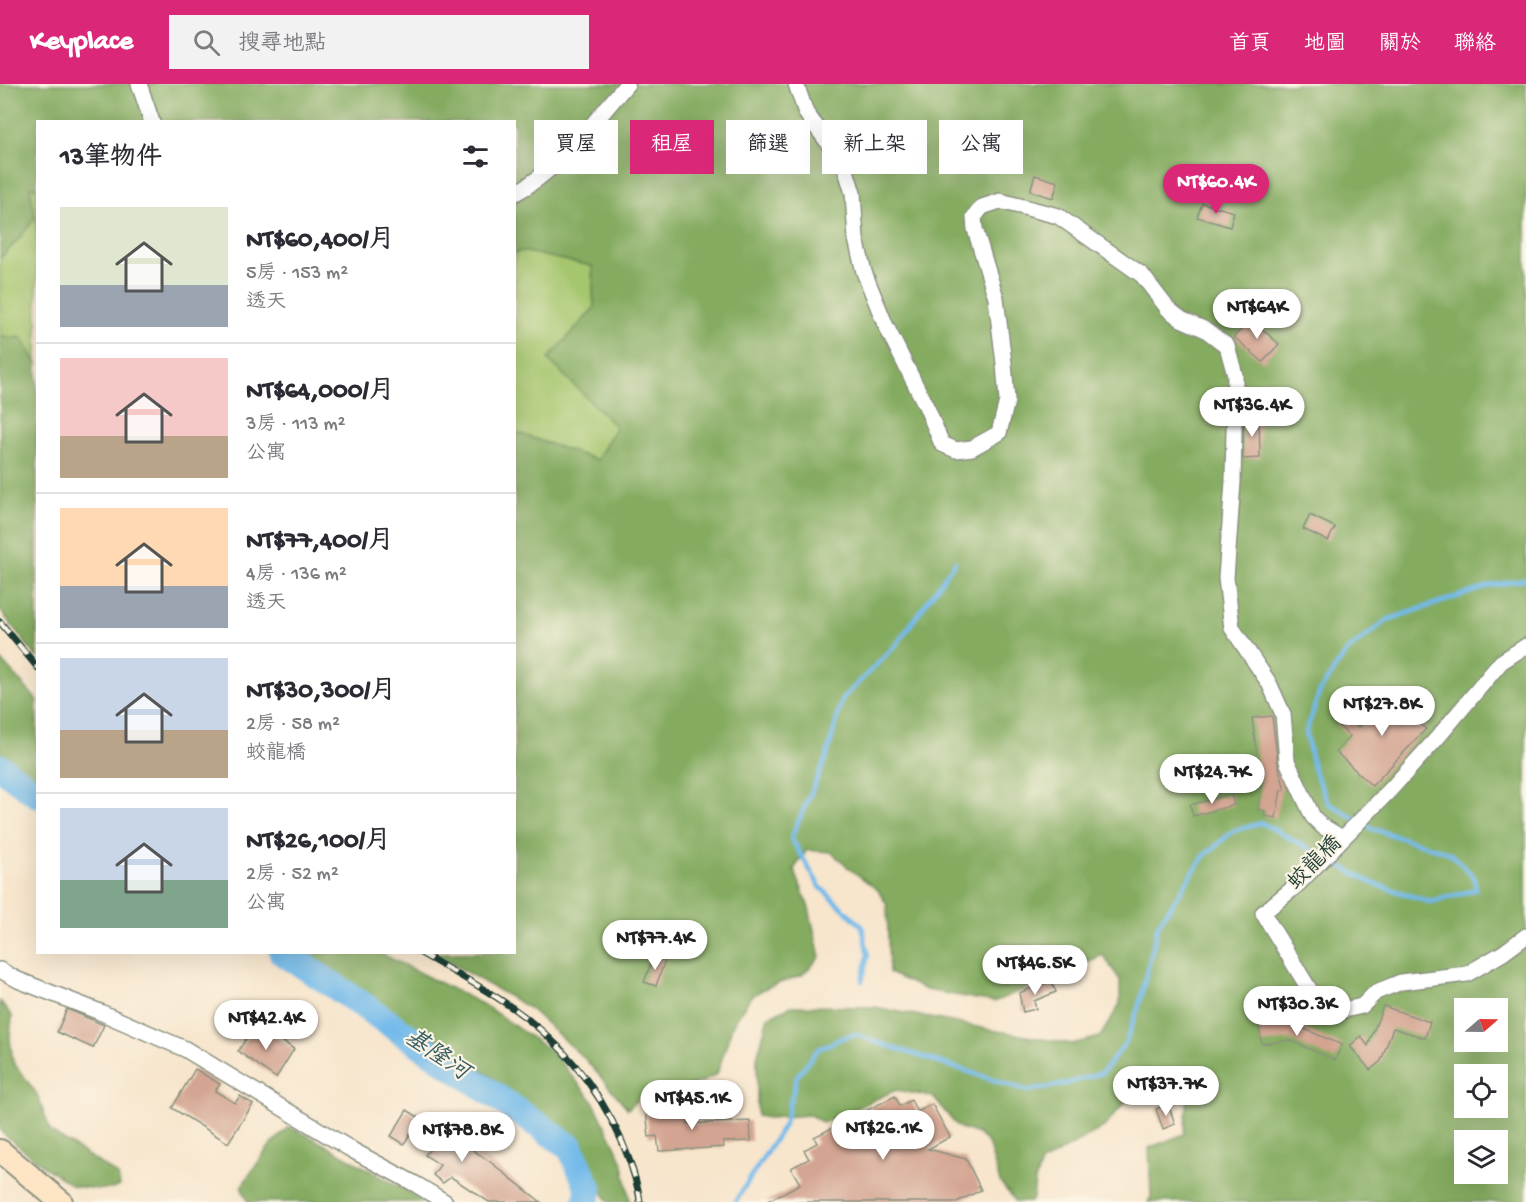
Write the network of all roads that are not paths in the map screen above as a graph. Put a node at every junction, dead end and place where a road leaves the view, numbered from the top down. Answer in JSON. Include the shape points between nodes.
{"nodes":[{"id":1,"x":139,"y":84,"type":"edge"},
{"id":2,"x":627,"y":84,"type":"edge"},
{"id":3,"x":796,"y":84,"type":"edge"},
{"id":4,"x":151,"y":120,"type":"edge"},
{"id":5,"x":516,"y":193,"type":"edge"},
{"id":6,"x":1526,"y":646,"type":"edge"},
{"id":7,"x":1342,"y":838,"type":"junction"},
{"id":8,"x":1526,"y":936,"type":"edge"},
{"id":9,"x":0,"y":970,"type":"edge"},
{"id":10,"x":0,"y":1151,"type":"edge"},
{"id":11,"x":61,"y":1202,"type":"edge"},
{"id":12,"x":445,"y":1202,"type":"edge"}],
"edges":[{"from":1,"to":4,"type":"street"},
{"from":2,"to":5,"type":"street","via":[[554,165]]},
{"from":3,"to":7,"type":"street","via":[[806,113],[844,164],[853,193],[856,239],[864,272],[942,444],[956,450],[972,448],[999,433],[1007,401],[996,298],[975,229],[975,217],[982,207],[1000,201],[1058,216],[1142,275],[1180,319],[1206,330],[1227,346],[1235,375],[1226,578],[1232,628],[1269,683],[1283,714],[1287,761],[1313,817]]},
{"from":6,"to":7,"type":"street","name":"蛟龍橋","via":[[1502,662],[1390,790]]},
{"from":7,"to":8,"type":"street","name":"蛟龍橋","via":[[1297,885],[1263,913],[1312,994],[1340,1011],[1362,1006],[1376,992],[1401,982],[1467,974]]},
{"from":9,"to":12,"type":"street","via":[[185,1049]]},
{"from":10,"to":11,"type":"main road"}]}
